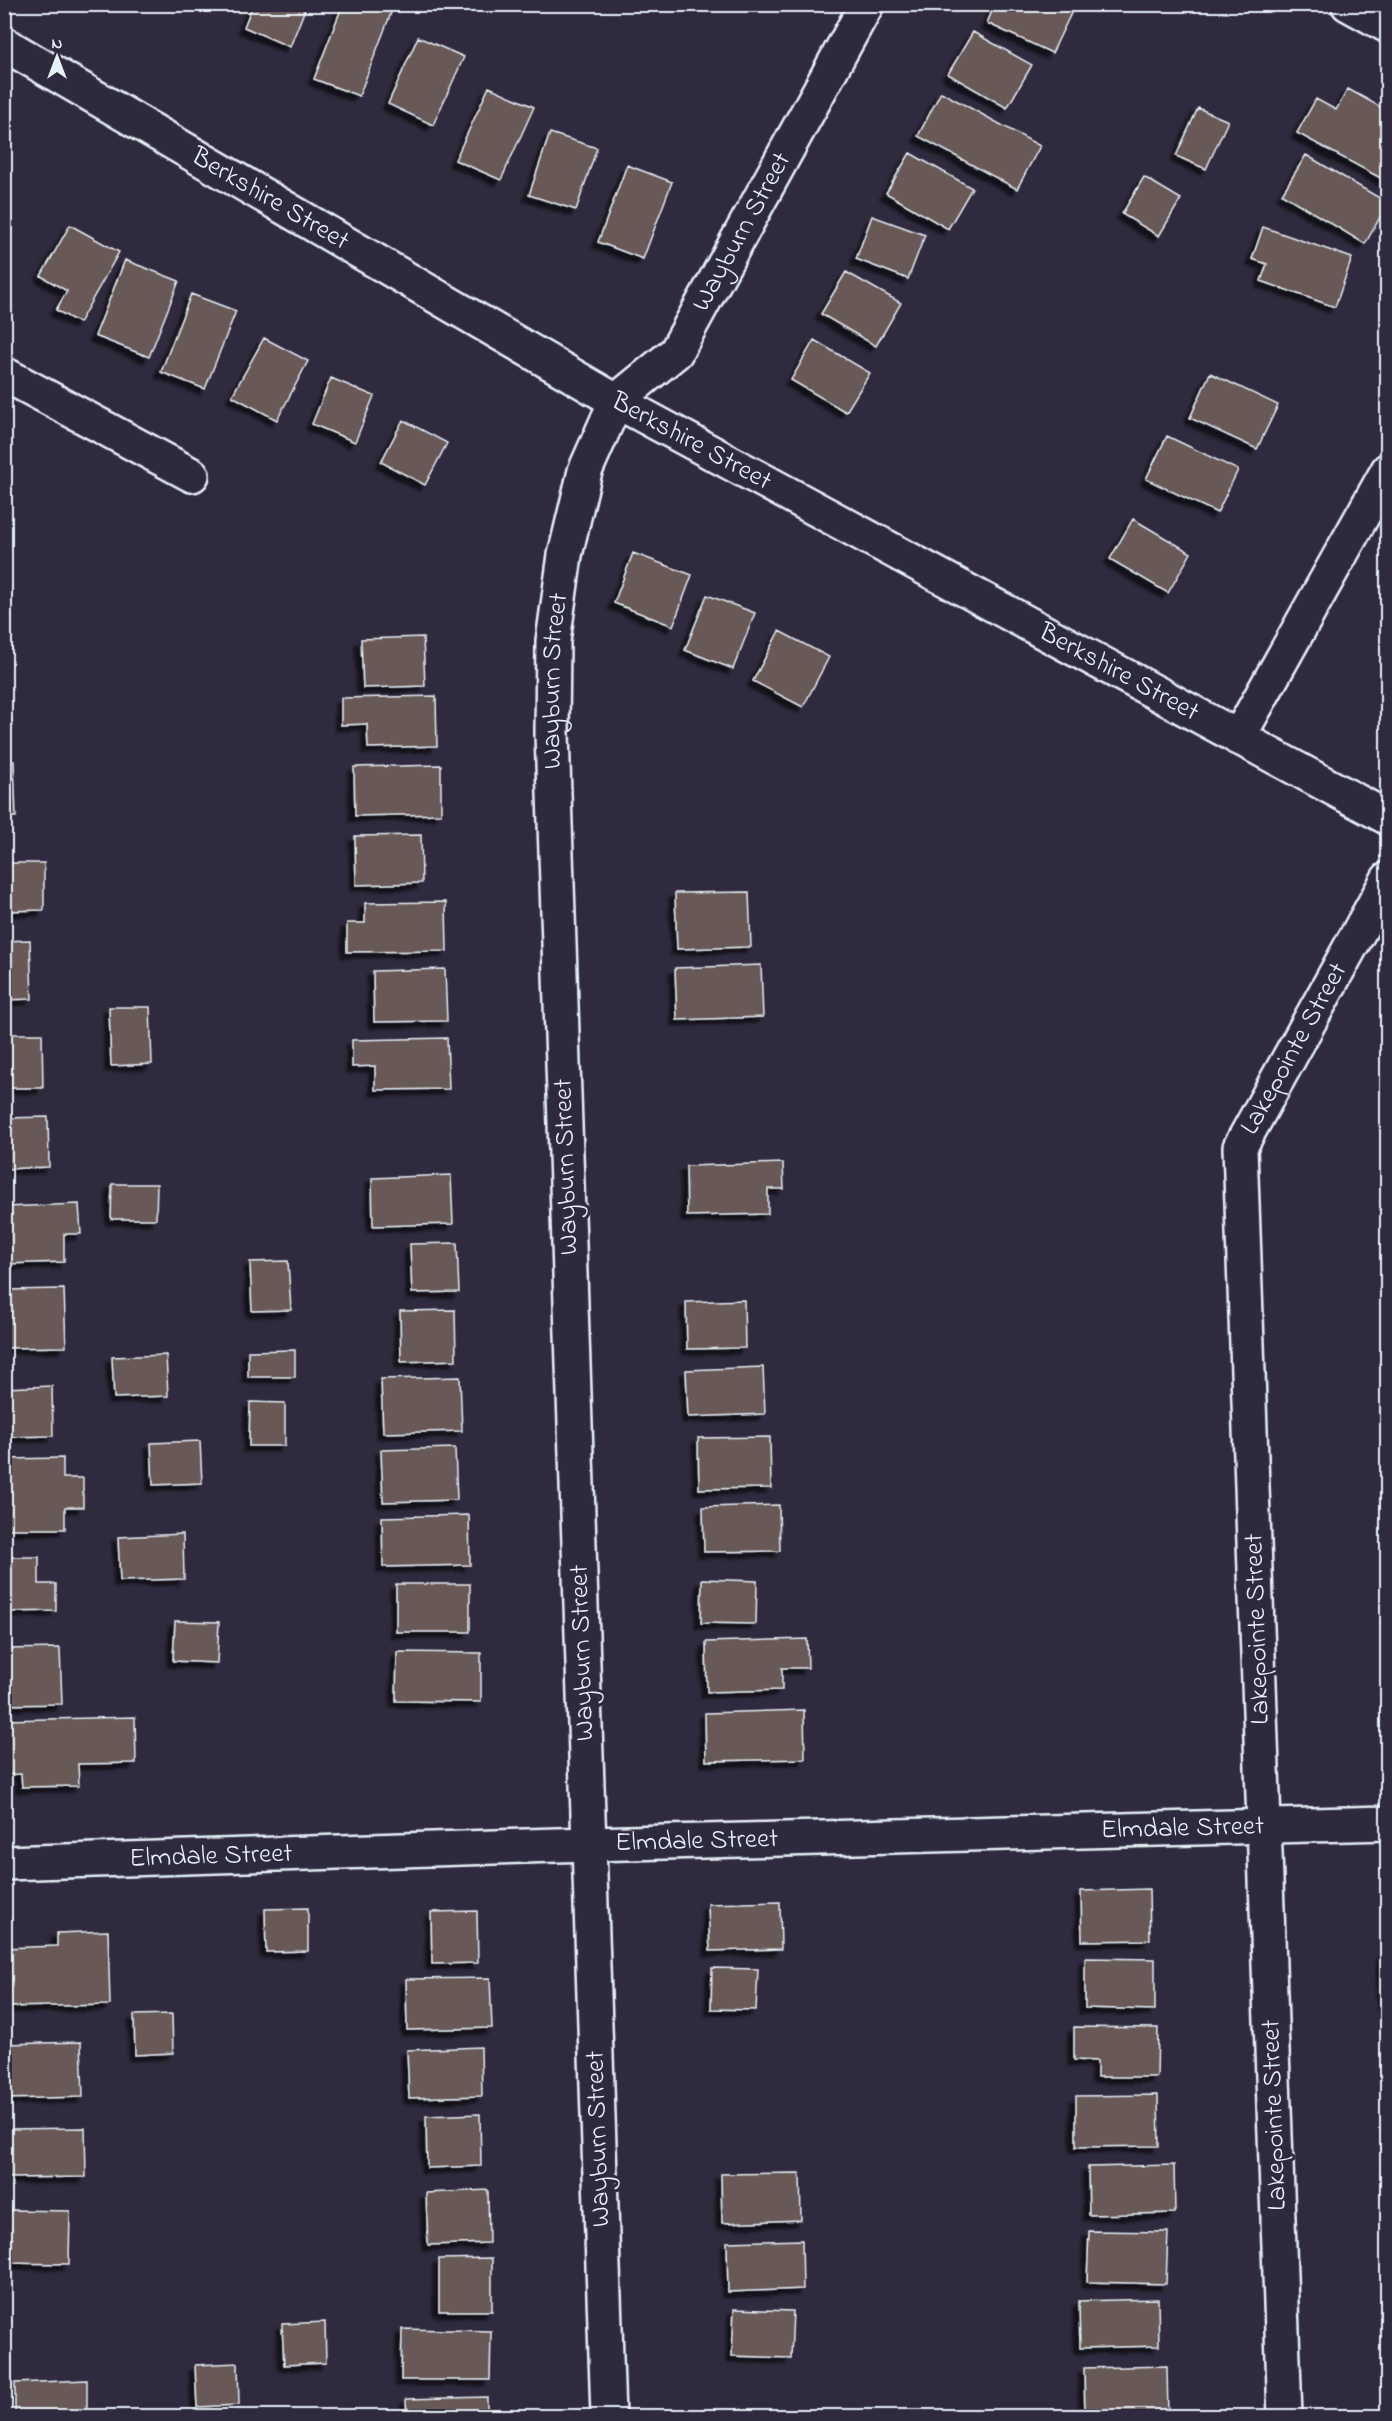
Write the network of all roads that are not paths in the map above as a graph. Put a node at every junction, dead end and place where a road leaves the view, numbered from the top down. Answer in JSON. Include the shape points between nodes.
{"nodes":[{"id":1,"x":867,"y":4,"type":"edge"},
{"id":2,"x":1348,"y":4,"type":"edge"},
{"id":3,"x":1388,"y":26,"type":"edge"},
{"id":4,"x":4,"y":44,"type":"edge"},
{"id":5,"x":4,"y":374,"type":"edge"},
{"id":6,"x":616,"y":401,"type":"junction"},
{"id":7,"x":1388,"y":470,"type":"edge"},
{"id":8,"x":192,"y":475,"type":"dead end"},
{"id":9,"x":1238,"y":738,"type":"junction"},
{"id":10,"x":1388,"y":818,"type":"edge"},
{"id":11,"x":1388,"y":879,"type":"edge"},
{"id":12,"x":1388,"y":1822,"type":"edge"},
{"id":13,"x":1265,"y":1826,"type":"junction"},
{"id":14,"x":589,"y":1844,"type":"junction"},
{"id":15,"x":4,"y":1863,"type":"edge"},
{"id":16,"x":608,"y":2416,"type":"edge"},
{"id":17,"x":1285,"y":2416,"type":"edge"}],
"edges":[{"from":1,"to":6,"type":"street","name":"Wayburn Street","via":[[676,352]]},
{"from":2,"to":3,"type":"street"},
{"from":4,"to":6,"type":"street","name":"Berkshire Street"},
{"from":5,"to":8,"type":"street"},
{"from":6,"to":9,"type":"street","name":"Berkshire Street"},
{"from":6,"to":14,"type":"street","name":"Wayburn Street","via":[[585,471],[565,555],[554,641],[553,745]]},
{"from":7,"to":9,"type":"street"},
{"from":9,"to":10,"type":"street","name":"Berkshire Street"},
{"from":11,"to":13,"type":"street","name":"Lakepointe Street","via":[[1240,1147]]},
{"from":12,"to":13,"type":"street","name":"Elmdale Street"},
{"from":13,"to":14,"type":"street","name":"Elmdale Street"},
{"from":13,"to":17,"type":"street","name":"Lakepointe Street"},
{"from":14,"to":15,"type":"street","name":"Elmdale Street"},
{"from":14,"to":16,"type":"street","name":"Wayburn Street"}]}
